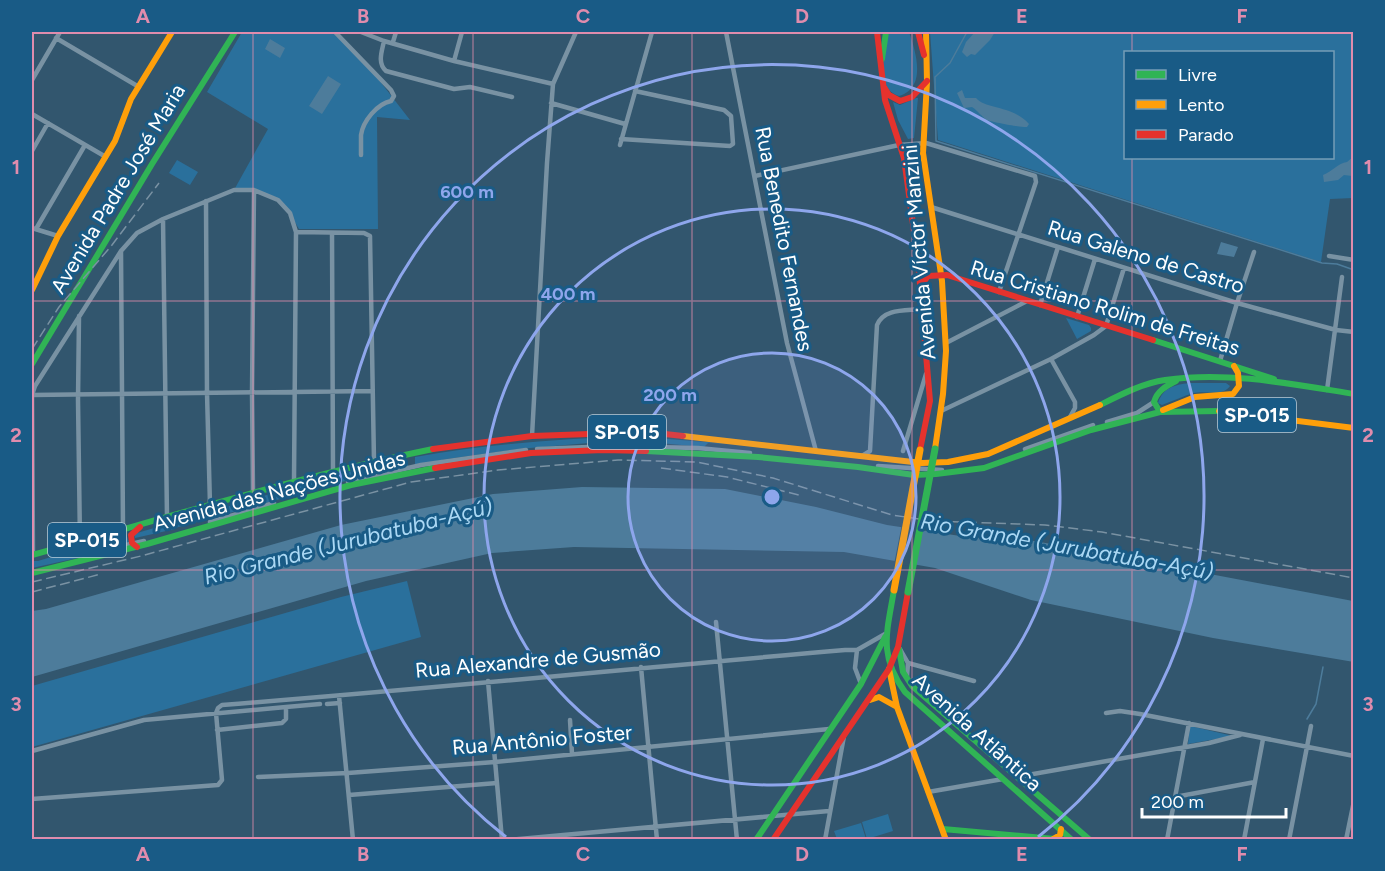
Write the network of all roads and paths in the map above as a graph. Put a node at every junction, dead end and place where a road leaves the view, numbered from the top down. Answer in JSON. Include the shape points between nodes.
{"nodes":[{"id":1,"x":60,"y":32,"type":"edge"},
{"id":2,"x":172,"y":32,"type":"edge"},
{"id":3,"x":235,"y":32,"type":"edge"},
{"id":4,"x":334,"y":32,"type":"edge"},
{"id":5,"x":361,"y":32,"type":"edge"},
{"id":6,"x":396,"y":32,"type":"edge"},
{"id":7,"x":462,"y":32,"type":"edge"},
{"id":8,"x":576,"y":32,"type":"edge"},
{"id":9,"x":652,"y":32,"type":"edge"},
{"id":10,"x":726,"y":32,"type":"edge"},
{"id":11,"x":876,"y":32,"type":"edge"},
{"id":12,"x":886,"y":32,"type":"edge"},
{"id":13,"x":918,"y":32,"type":"edge"},
{"id":14,"x":926,"y":32,"type":"edge"},
{"id":15,"x":56,"y":38,"type":"junction"},
{"id":16,"x":384,"y":41,"type":"junction"},
{"id":17,"x":393,"y":42,"type":"junction"},
{"id":18,"x":454,"y":61,"type":"junction"},
{"id":19,"x":927,"y":66,"type":"junction"},
{"id":20,"x":32,"y":80,"type":"edge"},
{"id":21,"x":882,"y":81,"type":"junction"},
{"id":22,"x":927,"y":81,"type":"junction"},
{"id":23,"x":553,"y":84,"type":"junction"},
{"id":24,"x":139,"y":87,"type":"junction"},
{"id":25,"x":635,"y":91,"type":"junction"},
{"id":26,"x":512,"y":97,"type":"dead end"},
{"id":27,"x":551,"y":103,"type":"junction"},
{"id":28,"x":32,"y":114,"type":"edge"},
{"id":29,"x":48,"y":123,"type":"junction"},
{"id":30,"x":625,"y":124,"type":"junction"},
{"id":31,"x":924,"y":142,"type":"junction"},
{"id":32,"x":85,"y":145,"type":"junction"},
{"id":33,"x":899,"y":145,"type":"junction"},
{"id":34,"x":32,"y":151,"type":"edge"},
{"id":35,"x":361,"y":155,"type":"dead end"},
{"id":36,"x":106,"y":157,"type":"junction"},
{"id":37,"x":755,"y":176,"type":"junction"},
{"id":38,"x":254,"y":190,"type":"junction"},
{"id":39,"x":206,"y":201,"type":"junction"},
{"id":40,"x":931,"y":207,"type":"junction"},
{"id":41,"x":163,"y":219,"type":"junction"},
{"id":42,"x":34,"y":229,"type":"edge"},
{"id":43,"x":296,"y":232,"type":"junction"},
{"id":44,"x":332,"y":233,"type":"junction"},
{"id":45,"x":1018,"y":234,"type":"junction"},
{"id":46,"x":58,"y":236,"type":"junction"},
{"id":47,"x":1058,"y":247,"type":"junction"},
{"id":48,"x":121,"y":251,"type":"junction"},
{"id":49,"x":1254,"y":252,"type":"dead end"},
{"id":50,"x":1329,"y":256,"type":"dead end"},
{"id":51,"x":1095,"y":259,"type":"junction"},
{"id":52,"x":1353,"y":260,"type":"edge"},
{"id":53,"x":1124,"y":268,"type":"junction"},
{"id":54,"x":940,"y":274,"type":"junction"},
{"id":55,"x":1342,"y":277,"type":"dead end"},
{"id":56,"x":920,"y":287,"type":"junction"},
{"id":57,"x":32,"y":291,"type":"edge"},
{"id":58,"x":999,"y":292,"type":"junction"},
{"id":59,"x":1027,"y":301,"type":"junction"},
{"id":60,"x":1237,"y":303,"type":"junction"},
{"id":61,"x":1040,"y":305,"type":"junction"},
{"id":62,"x":922,"y":309,"type":"junction"},
{"id":63,"x":79,"y":316,"type":"junction"},
{"id":64,"x":1077,"y":316,"type":"junction"},
{"id":65,"x":1106,"y":326,"type":"junction"},
{"id":66,"x":1336,"y":330,"type":"junction"},
{"id":67,"x":1353,"y":332,"type":"edge"},
{"id":68,"x":946,"y":343,"type":"junction"},
{"id":69,"x":1051,"y":359,"type":"junction"},
{"id":70,"x":1220,"y":361,"type":"junction"},
{"id":71,"x":32,"y":364,"type":"edge"},
{"id":72,"x":1234,"y":366,"type":"junction"},
{"id":73,"x":927,"y":370,"type":"junction"},
{"id":74,"x":1182,"y":379,"type":"junction"},
{"id":75,"x":1239,"y":379,"type":"junction"},
{"id":76,"x":1283,"y":382,"type":"junction"},
{"id":77,"x":333,"y":390,"type":"junction"},
{"id":78,"x":1327,"y":390,"type":"junction"},
{"id":79,"x":372,"y":391,"type":"junction"},
{"id":80,"x":294,"y":392,"type":"junction"},
{"id":81,"x":207,"y":393,"type":"junction"},
{"id":82,"x":252,"y":393,"type":"junction"},
{"id":83,"x":78,"y":394,"type":"junction"},
{"id":84,"x":122,"y":394,"type":"junction"},
{"id":85,"x":165,"y":394,"type":"junction"},
{"id":86,"x":1353,"y":394,"type":"edge"},
{"id":87,"x":32,"y":395,"type":"edge"},
{"id":88,"x":930,"y":400,"type":"junction"},
{"id":89,"x":917,"y":402,"type":"junction"},
{"id":90,"x":1154,"y":402,"type":"junction"},
{"id":91,"x":941,"y":411,"type":"junction"},
{"id":92,"x":1160,"y":412,"type":"junction"},
{"id":93,"x":1069,"y":418,"type":"junction"},
{"id":94,"x":1353,"y":428,"type":"edge"},
{"id":95,"x":532,"y":436,"type":"junction"},
{"id":96,"x":816,"y":451,"type":"junction"},
{"id":97,"x":903,"y":452,"type":"dead end"},
{"id":98,"x":860,"y":456,"type":"junction"},
{"id":99,"x":374,"y":460,"type":"junction"},
{"id":100,"x":333,"y":471,"type":"junction"},
{"id":101,"x":294,"y":480,"type":"junction"},
{"id":102,"x":253,"y":491,"type":"junction"},
{"id":103,"x":210,"y":505,"type":"junction"},
{"id":104,"x":167,"y":518,"type":"junction"},
{"id":105,"x":142,"y":525,"type":"junction"},
{"id":106,"x":123,"y":530,"type":"junction"},
{"id":107,"x":80,"y":542,"type":"junction"},
{"id":108,"x":134,"y":545,"type":"junction"},
{"id":109,"x":32,"y":555,"type":"edge"},
{"id":110,"x":32,"y":569,"type":"edge"},
{"id":111,"x":32,"y":573,"type":"edge"},
{"id":112,"x":716,"y":621,"type":"dead end"},
{"id":113,"x":887,"y":634,"type":"junction"},
{"id":114,"x":898,"y":647,"type":"junction"},
{"id":115,"x":857,"y":650,"type":"junction"},
{"id":116,"x":720,"y":661,"type":"junction"},
{"id":117,"x":908,"y":663,"type":"junction"},
{"id":118,"x":640,"y":667,"type":"junction"},
{"id":119,"x":889,"y":669,"type":"junction"},
{"id":120,"x":907,"y":680,"type":"junction"},
{"id":121,"x":488,"y":681,"type":"junction"},
{"id":122,"x":974,"y":681,"type":"dead end"},
{"id":123,"x":861,"y":684,"type":"junction"},
{"id":124,"x":339,"y":696,"type":"junction"},
{"id":125,"x":340,"y":703,"type":"junction"},
{"id":126,"x":320,"y":704,"type":"dead end"},
{"id":127,"x":327,"y":704,"type":"dead end"},
{"id":128,"x":866,"y":704,"type":"junction"},
{"id":129,"x":286,"y":707,"type":"junction"},
{"id":130,"x":897,"y":707,"type":"junction"},
{"id":131,"x":216,"y":713,"type":"junction"},
{"id":132,"x":1106,"y":713,"type":"dead end"},
{"id":133,"x":570,"y":720,"type":"dead end"},
{"id":134,"x":1189,"y":723,"type":"junction"},
{"id":135,"x":1311,"y":726,"type":"dead end"},
{"id":136,"x":829,"y":729,"type":"junction"},
{"id":137,"x":218,"y":730,"type":"junction"},
{"id":138,"x":844,"y":732,"type":"junction"},
{"id":139,"x":1241,"y":734,"type":"junction"},
{"id":140,"x":727,"y":739,"type":"junction"},
{"id":141,"x":1263,"y":739,"type":"junction"},
{"id":142,"x":648,"y":746,"type":"junction"},
{"id":143,"x":1184,"y":747,"type":"junction"},
{"id":144,"x":1307,"y":747,"type":"junction"},
{"id":145,"x":32,"y":751,"type":"edge"},
{"id":146,"x":572,"y":754,"type":"junction"},
{"id":147,"x":1353,"y":756,"type":"edge"},
{"id":148,"x":495,"y":762,"type":"junction"},
{"id":149,"x":348,"y":773,"type":"junction"},
{"id":150,"x":258,"y":777,"type":"dead end"},
{"id":151,"x":1016,"y":777,"type":"junction"},
{"id":152,"x":1005,"y":779,"type":"junction"},
{"id":153,"x":1255,"y":782,"type":"junction"},
{"id":154,"x":497,"y":783,"type":"junction"},
{"id":155,"x":928,"y":792,"type":"junction"},
{"id":156,"x":349,"y":795,"type":"junction"},
{"id":157,"x":1175,"y":797,"type":"junction"},
{"id":158,"x":32,"y":799,"type":"edge"},
{"id":159,"x":1353,"y":801,"type":"edge"},
{"id":160,"x":829,"y":811,"type":"junction"},
{"id":161,"x":790,"y":814,"type":"junction"},
{"id":162,"x":772,"y":815,"type":"junction"},
{"id":163,"x":735,"y":818,"type":"junction"},
{"id":164,"x":656,"y":826,"type":"junction"},
{"id":165,"x":943,"y":829,"type":"junction"},
{"id":166,"x":1061,"y":829,"type":"junction"},
{"id":167,"x":1055,"y":839,"type":"edge"},
{"id":168,"x":353,"y":840,"type":"edge"},
{"id":169,"x":502,"y":840,"type":"edge"},
{"id":170,"x":508,"y":840,"type":"edge"},
{"id":171,"x":657,"y":840,"type":"edge"},
{"id":172,"x":737,"y":840,"type":"edge"},
{"id":173,"x":756,"y":840,"type":"edge"},
{"id":174,"x":773,"y":840,"type":"edge"},
{"id":175,"x":825,"y":840,"type":"edge"},
{"id":176,"x":946,"y":840,"type":"edge"},
{"id":177,"x":1072,"y":840,"type":"edge"},
{"id":178,"x":1090,"y":840,"type":"edge"},
{"id":179,"x":1167,"y":840,"type":"edge"},
{"id":180,"x":1244,"y":840,"type":"edge"},
{"id":181,"x":1289,"y":840,"type":"edge"},
{"id":182,"x":1346,"y":840,"type":"edge"}],
"edges":[{"from":1,"to":15,"type":"street"},
{"from":2,"to":24,"type":"main road","name":"Avenida Padre José Maria"},
{"from":3,"to":71,"type":"main road","name":"Avenida Padre José Maria"},
{"from":4,"to":35,"type":"street","via":[[394,96],[379,105],[367,122],[361,133]]},
{"from":5,"to":16,"type":"street"},
{"from":6,"to":17,"type":"street"},
{"from":7,"to":18,"type":"street"},
{"from":8,"to":23,"type":"street"},
{"from":9,"to":25,"type":"street"},
{"from":10,"to":37,"type":"street","name":"Rua Benedito Fernandes"},
{"from":11,"to":21,"type":"main road","name":"Avenida Víctor Manzini"},
{"from":12,"to":21,"type":"main road"},
{"from":13,"to":19,"type":"main road"},
{"from":14,"to":19,"type":"main road"},
{"from":15,"to":20,"type":"street"},
{"from":15,"to":24,"type":"street"},
{"from":16,"to":17,"type":"street"},
{"from":16,"to":26,"type":"street","via":[[380,58],[386,71],[454,89],[470,87]]},
{"from":17,"to":18,"type":"street"},
{"from":18,"to":23,"type":"street"},
{"from":19,"to":22,"type":"main road","name":"Avenida Víctor Manzini"},
{"from":21,"to":22,"type":"main road","via":[[887,92],[902,101],[916,96]]},
{"from":21,"to":33,"type":"main road","name":"Avenida Víctor Manzini"},
{"from":22,"to":31,"type":"main road","name":"Avenida Víctor Manzini"},
{"from":23,"to":27,"type":"street"},
{"from":24,"to":36,"type":"main road","name":"Avenida Padre José Maria"},
{"from":25,"to":30,"type":"street"},
{"from":25,"to":30,"type":"street","via":[[728,112],[733,144],[620,142]]},
{"from":27,"to":30,"type":"street"},
{"from":27,"to":95,"type":"street"},
{"from":28,"to":29,"type":"street"},
{"from":29,"to":32,"type":"street"},
{"from":29,"to":34,"type":"street"},
{"from":31,"to":33,"type":"street"},
{"from":31,"to":40,"type":"main road","name":"Avenida Víctor Manzini"},
{"from":31,"to":45,"type":"street","via":[[1035,176]]},
{"from":32,"to":36,"type":"street"},
{"from":32,"to":42,"type":"street"},
{"from":33,"to":37,"type":"street"},
{"from":33,"to":56,"type":"main road","name":"Avenida Víctor Manzini","via":[[909,190]]},
{"from":36,"to":46,"type":"main road","name":"Avenida Padre José Maria"},
{"from":37,"to":96,"type":"street","name":"Rua Benedito Fernandes","via":[[792,366]]},
{"from":38,"to":39,"type":"street","via":[[234,190]]},
{"from":38,"to":43,"type":"street","via":[[278,200],[290,213]]},
{"from":38,"to":82,"type":"street"},
{"from":39,"to":41,"type":"street"},
{"from":39,"to":81,"type":"street"},
{"from":40,"to":45,"type":"street","name":"Rua Galeno de Castro"},
{"from":40,"to":54,"type":"main road","name":"Avenida Víctor Manzini"},
{"from":41,"to":48,"type":"street","via":[[137,234]]},
{"from":41,"to":85,"type":"street"},
{"from":42,"to":46,"type":"street"},
{"from":43,"to":44,"type":"street"},
{"from":43,"to":80,"type":"street"},
{"from":44,"to":77,"type":"street"},
{"from":44,"to":79,"type":"street","via":[[370,236]]},
{"from":45,"to":47,"type":"street","name":"Rua Galeno de Castro"},
{"from":45,"to":58,"type":"street"},
{"from":46,"to":57,"type":"main road","name":"Avenida Padre José Maria"},
{"from":47,"to":51,"type":"street","name":"Rua Galeno de Castro"},
{"from":47,"to":61,"type":"street"},
{"from":48,"to":63,"type":"street"},
{"from":48,"to":84,"type":"street"},
{"from":49,"to":60,"type":"street"},
{"from":50,"to":52,"type":"street"},
{"from":51,"to":53,"type":"street","name":"Rua Galeno de Castro"},
{"from":51,"to":64,"type":"street"},
{"from":53,"to":60,"type":"street","name":"Rua Galeno de Castro"},
{"from":53,"to":65,"type":"street"},
{"from":54,"to":56,"type":"main road","name":"Rua Cristiano Rolim de Freitas","via":[[928,276]]},
{"from":54,"to":58,"type":"main road","name":"Rua Cristiano Rolim de Freitas"},
{"from":54,"to":68,"type":"main road","name":"Avenida Víctor Manzini"},
{"from":55,"to":66,"type":"street"},
{"from":56,"to":62,"type":"main road","name":"Avenida Víctor Manzini"},
{"from":58,"to":59,"type":"main road","name":"Rua Cristiano Rolim de Freitas"},
{"from":59,"to":61,"type":"main road","name":"Rua Cristiano Rolim de Freitas"},
{"from":59,"to":68,"type":"street"},
{"from":60,"to":66,"type":"street","name":"Rua Galeno de Castro"},
{"from":60,"to":70,"type":"street"},
{"from":61,"to":64,"type":"main road","name":"Rua Cristiano Rolim de Freitas"},
{"from":62,"to":73,"type":"main road","name":"Avenida Víctor Manzini"},
{"from":62,"to":98,"type":"street","via":[[887,313],[879,319],[870,451]]},
{"from":63,"to":83,"type":"street"},
{"from":63,"to":87,"type":"street"},
{"from":64,"to":65,"type":"main road","name":"Rua Cristiano Rolim de Freitas"},
{"from":65,"to":69,"type":"street"},
{"from":65,"to":70,"type":"main road","name":"Rua Cristiano Rolim de Freitas"},
{"from":66,"to":67,"type":"street","name":"Rua Galeno de Castro"},
{"from":66,"to":78,"type":"street"},
{"from":68,"to":91,"type":"main road","name":"Avenida Víctor Manzini"},
{"from":69,"to":91,"type":"street"},
{"from":69,"to":93,"type":"street","via":[[1075,402]]},
{"from":70,"to":72,"type":"main road","name":"Rua Cristiano Rolim de Freitas"},
{"from":72,"to":75,"type":"main road"},
{"from":72,"to":76,"type":"main road","name":"Rua Cristiano Rolim de Freitas"},
{"from":73,"to":88,"type":"main road","name":"Avenida Víctor Manzini"},
{"from":73,"to":89,"type":"street","name":"Avenida Víctor Manzini"},
{"from":74,"to":75,"type":"main road","name":"Avenida das Nações Unidas","number":"SP-015"},
{"from":74,"to":90,"type":"main road","via":[[1164,387]]},
{"from":74,"to":93,"type":"main road","name":"Avenida das Nações Unidas","number":"SP-015","via":[[1148,383]]},
{"from":75,"to":76,"type":"main road","name":"Avenida das Nações Unidas","number":"SP-015"},
{"from":75,"to":92,"type":"main road","via":[[1238,389],[1230,396],[1195,397]]},
{"from":76,"to":78,"type":"main road","number":"SP-015"},
{"from":77,"to":79,"type":"street"},
{"from":77,"to":80,"type":"street"},
{"from":77,"to":100,"type":"street"},
{"from":78,"to":86,"type":"main road","number":"SP-015"},
{"from":79,"to":99,"type":"street"},
{"from":80,"to":82,"type":"street"},
{"from":80,"to":101,"type":"street"},
{"from":81,"to":82,"type":"street"},
{"from":81,"to":85,"type":"street"},
{"from":81,"to":103,"type":"street"},
{"from":82,"to":102,"type":"street"},
{"from":83,"to":84,"type":"street"},
{"from":83,"to":87,"type":"street"},
{"from":83,"to":107,"type":"street"},
{"from":84,"to":85,"type":"street"},
{"from":84,"to":106,"type":"street"},
{"from":85,"to":104,"type":"street"},
{"from":87,"to":109,"type":"street"},
{"from":88,"to":89,"type":"street"},
{"from":88,"to":113,"type":"main road","name":"Avenida Víctor Manzini","bridge":true},
{"from":89,"to":97,"type":"street","name":"Avenida Víctor Manzini"},
{"from":90,"to":92,"type":"main road"},
{"from":90,"to":108,"type":"street","via":[[1137,413],[964,469],[907,469],[698,448],[544,448],[350,481]]},
{"from":91,"to":114,"type":"main road","name":"Avenida Víctor Manzini","bridge":true},
{"from":92,"to":94,"type":"main road","name":"Avenida das Nações Unidas","number":"SP-015","via":[[1209,410]]},
{"from":92,"to":108,"type":"main road","name":"Avenida das Nações Unidas","number":"SP-015","via":[[1090,430],[984,468],[936,474],[667,451],[531,453],[351,485]]},
{"from":93,"to":98,"type":"main road","name":"Avenida das Nações Unidas","number":"SP-015","via":[[988,454],[948,462]]},
{"from":95,"to":96,"type":"main road","name":"Avenida das Nações Unidas","number":"SP-015","via":[[647,432]]},
{"from":95,"to":99,"type":"main road","name":"Avenida das Nações Unidas","number":"SP-015"},
{"from":96,"to":98,"type":"main road","name":"Avenida das Nações Unidas","number":"SP-015"},
{"from":99,"to":100,"type":"main road","name":"Avenida das Nações Unidas","number":"SP-015"},
{"from":100,"to":101,"type":"main road","name":"Avenida das Nações Unidas","number":"SP-015"},
{"from":101,"to":102,"type":"main road","name":"Avenida das Nações Unidas","number":"SP-015"},
{"from":102,"to":103,"type":"main road","name":"Avenida das Nações Unidas","number":"SP-015"},
{"from":103,"to":104,"type":"main road","name":"Avenida das Nações Unidas","number":"SP-015"},
{"from":104,"to":105,"type":"main road","name":"Avenida das Nações Unidas","number":"SP-015"},
{"from":105,"to":106,"type":"main road","name":"Avenida das Nações Unidas","number":"SP-015"},
{"from":105,"to":108,"type":"main road","via":[[131,535]]},
{"from":106,"to":107,"type":"main road","name":"Avenida das Nações Unidas","number":"SP-015"},
{"from":107,"to":109,"type":"main road","name":"Avenida das Nações Unidas","number":"SP-015"},
{"from":108,"to":110,"type":"street"},
{"from":108,"to":111,"type":"main road","name":"Avenida das Nações Unidas","number":"SP-015"},
{"from":112,"to":116,"type":"street"},
{"from":113,"to":115,"type":"street"},
{"from":113,"to":119,"type":"main road","name":"Avenida Atlântica"},
{"from":113,"to":123,"type":"main road"},
{"from":114,"to":117,"type":"street"},
{"from":114,"to":119,"type":"main road"},
{"from":114,"to":120,"type":"main road","name":"Avenida Atlântica"},
{"from":115,"to":116,"type":"street","name":"Rua Alexandre de Gusmão"},
{"from":115,"to":123,"type":"street","via":[[855,668]]},
{"from":116,"to":118,"type":"street","name":"Rua Alexandre de Gusmão"},
{"from":116,"to":140,"type":"street"},
{"from":117,"to":120,"type":"street"},
{"from":117,"to":122,"type":"street"},
{"from":118,"to":121,"type":"street","name":"Rua Alexandre de Gusmão"},
{"from":118,"to":142,"type":"street"},
{"from":119,"to":128,"type":"main road"},
{"from":119,"to":130,"type":"main road"},
{"from":119,"to":152,"type":"main road","name":"Avenida Atlântica","via":[[905,692]]},
{"from":120,"to":151,"type":"main road","name":"Avenida Atlântica"},
{"from":121,"to":124,"type":"street","name":"Rua Alexandre de Gusmão"},
{"from":121,"to":148,"type":"street"},
{"from":123,"to":136,"type":"main road"},
{"from":124,"to":125,"type":"street"},
{"from":124,"to":131,"type":"street","name":"Rua Alexandre de Gusmão","via":[[222,705]]},
{"from":125,"to":127,"type":"street"},
{"from":125,"to":149,"type":"street"},
{"from":126,"to":129,"type":"street"},
{"from":128,"to":130,"type":"main road","via":[[879,697]]},
{"from":128,"to":138,"type":"main road"},
{"from":129,"to":131,"type":"street"},
{"from":129,"to":137,"type":"street","via":[[282,723]]},
{"from":130,"to":155,"type":"main road"},
{"from":131,"to":137,"type":"street"},
{"from":131,"to":145,"type":"street","via":[[144,720]]},
{"from":132,"to":134,"type":"street","via":[[1125,712]]},
{"from":133,"to":146,"type":"street"},
{"from":134,"to":139,"type":"street"},
{"from":134,"to":143,"type":"street"},
{"from":135,"to":144,"type":"street"},
{"from":136,"to":140,"type":"street","name":"Rua Antônio Foster"},
{"from":136,"to":162,"type":"main road"},
{"from":137,"to":158,"type":"street","via":[[222,780],[218,785]]},
{"from":138,"to":160,"type":"street"},
{"from":138,"to":161,"type":"main road"},
{"from":139,"to":141,"type":"street"},
{"from":139,"to":143,"type":"street"},
{"from":140,"to":142,"type":"street","name":"Rua Antônio Foster"},
{"from":140,"to":163,"type":"street"},
{"from":141,"to":144,"type":"street"},
{"from":141,"to":153,"type":"street"},
{"from":142,"to":146,"type":"street","name":"Rua Antônio Foster"},
{"from":142,"to":164,"type":"street"},
{"from":143,"to":151,"type":"street"},
{"from":143,"to":157,"type":"street"},
{"from":144,"to":147,"type":"street"},
{"from":144,"to":181,"type":"street"},
{"from":146,"to":148,"type":"street","name":"Rua Antônio Foster"},
{"from":148,"to":149,"type":"street","name":"Rua Antônio Foster"},
{"from":148,"to":154,"type":"street"},
{"from":149,"to":150,"type":"street","name":"Rua Antônio Foster"},
{"from":149,"to":156,"type":"street"},
{"from":151,"to":178,"type":"main road","name":"Avenida Atlântica"},
{"from":152,"to":155,"type":"street"},
{"from":152,"to":166,"type":"main road","name":"Avenida Atlântica"},
{"from":153,"to":157,"type":"street"},
{"from":153,"to":180,"type":"street"},
{"from":154,"to":156,"type":"street"},
{"from":154,"to":169,"type":"street"},
{"from":155,"to":165,"type":"main road"},
{"from":156,"to":168,"type":"street"},
{"from":157,"to":179,"type":"street"},
{"from":159,"to":182,"type":"street"},
{"from":160,"to":161,"type":"street"},
{"from":160,"to":175,"type":"street"},
{"from":161,"to":162,"type":"street"},
{"from":161,"to":174,"type":"main road"},
{"from":162,"to":163,"type":"street"},
{"from":162,"to":173,"type":"main road"},
{"from":163,"to":164,"type":"street"},
{"from":163,"to":172,"type":"street"},
{"from":164,"to":170,"type":"street"},
{"from":164,"to":171,"type":"street"},
{"from":165,"to":167,"type":"main road"},
{"from":165,"to":176,"type":"main road"},
{"from":166,"to":167,"type":"main road"},
{"from":166,"to":177,"type":"main road","name":"Avenida Atlântica"}]}
